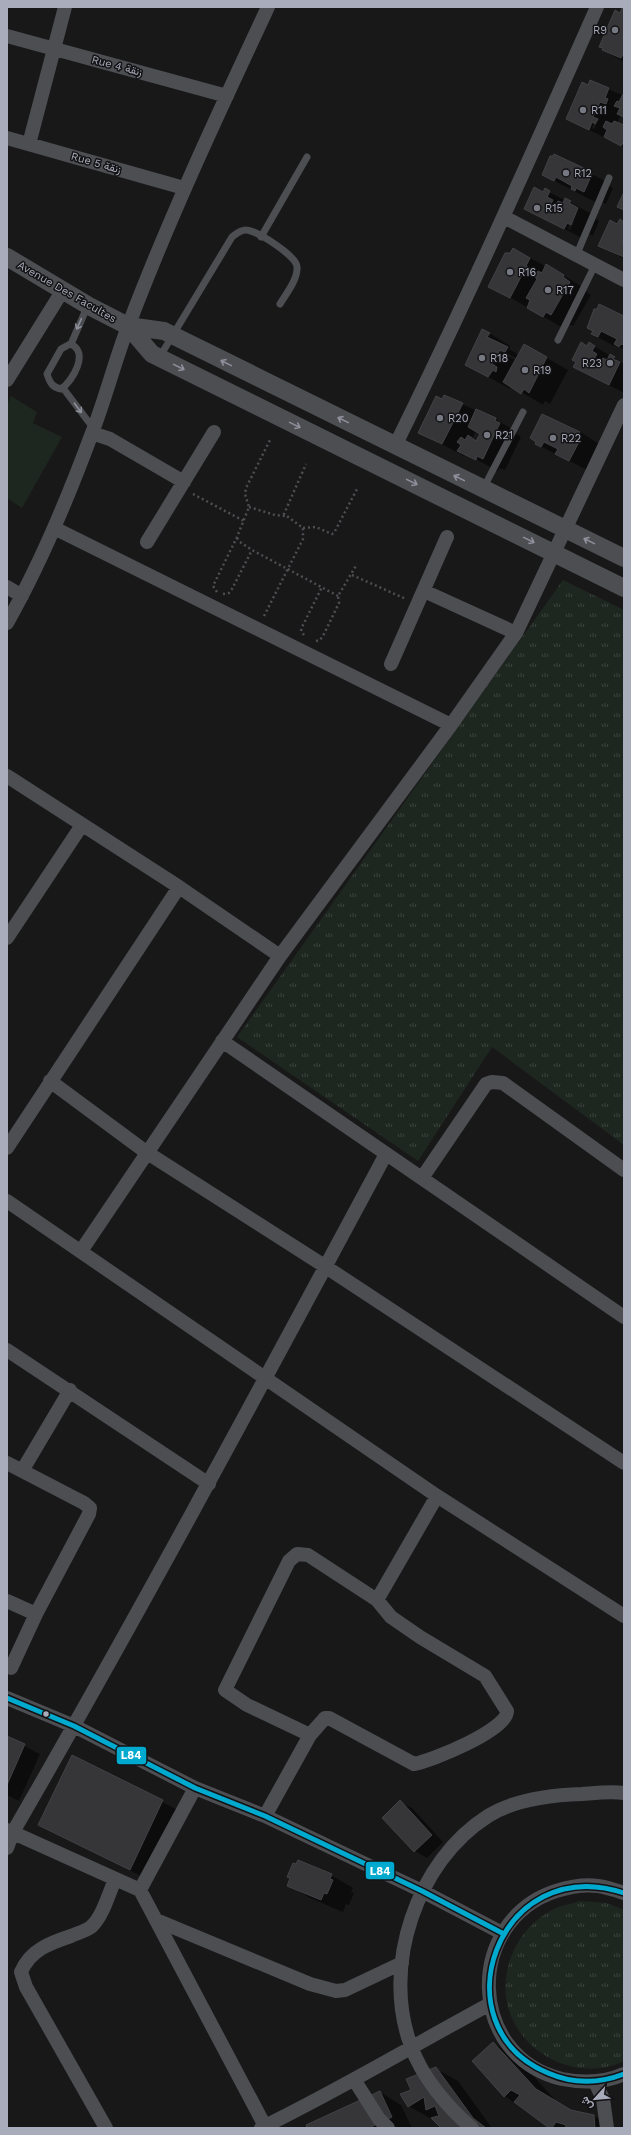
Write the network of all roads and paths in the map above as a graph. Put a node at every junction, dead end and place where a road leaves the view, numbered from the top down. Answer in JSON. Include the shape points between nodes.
{"nodes":[{"id":1,"x":65,"y":7,"type":"edge"},
{"id":2,"x":268,"y":7,"type":"edge"},
{"id":3,"x":597,"y":7,"type":"edge"},
{"id":4,"x":7,"y":36,"type":"edge"},
{"id":5,"x":52,"y":50,"type":"junction"},
{"id":6,"x":227,"y":96,"type":"junction"},
{"id":7,"x":7,"y":138,"type":"edge"},
{"id":8,"x":29,"y":144,"type":"junction"},
{"id":9,"x":307,"y":157,"type":"dead end"},
{"id":10,"x":609,"y":178,"type":"dead end"},
{"id":11,"x":184,"y":188,"type":"junction"},
{"id":12,"x":504,"y":217,"type":"junction"},
{"id":13,"x":261,"y":237,"type":"junction"},
{"id":14,"x":576,"y":256,"type":"junction"},
{"id":15,"x":7,"y":257,"type":"edge"},
{"id":16,"x":595,"y":266,"type":"junction"},
{"id":17,"x":624,"y":280,"type":"edge"},
{"id":18,"x":63,"y":290,"type":"junction"},
{"id":19,"x":280,"y":304,"type":"dead end"},
{"id":20,"x":88,"y":305,"type":"junction"},
{"id":21,"x":128,"y":326,"type":"junction"},
{"id":22,"x":172,"y":336,"type":"junction"},
{"id":23,"x":558,"y":340,"type":"dead end"},
{"id":24,"x":71,"y":344,"type":"junction"},
{"id":25,"x":159,"y":358,"type":"junction"},
{"id":26,"x":7,"y":380,"type":"edge"},
{"id":27,"x":63,"y":388,"type":"junction"},
{"id":28,"x":624,"y":405,"type":"edge"},
{"id":29,"x":523,"y":412,"type":"dead end"},
{"id":30,"x":621,"y":420,"type":"edge"},
{"id":31,"x":93,"y":431,"type":"junction"},
{"id":32,"x":214,"y":432,"type":"dead end"},
{"id":33,"x":270,"y":440,"type":"dead end"},
{"id":34,"x":395,"y":446,"type":"junction"},
{"id":35,"x":306,"y":464,"type":"dead end"},
{"id":36,"x":182,"y":485,"type":"junction"},
{"id":37,"x":357,"y":489,"type":"dead end"},
{"id":38,"x":483,"y":489,"type":"junction"},
{"id":39,"x":249,"y":507,"type":"junction"},
{"id":40,"x":285,"y":516,"type":"junction"},
{"id":41,"x":244,"y":521,"type":"junction"},
{"id":42,"x":54,"y":528,"type":"junction"},
{"id":43,"x":303,"y":528,"type":"junction"},
{"id":44,"x":565,"y":529,"type":"junction"},
{"id":45,"x":237,"y":537,"type":"junction"},
{"id":46,"x":447,"y":537,"type":"dead end"},
{"id":47,"x":147,"y":542,"type":"dead end"},
{"id":48,"x":252,"y":550,"type":"junction"},
{"id":49,"x":555,"y":553,"type":"junction"},
{"id":50,"x":624,"y":558,"type":"edge"},
{"id":51,"x":357,"y":564,"type":"dead end"},
{"id":52,"x":288,"y":569,"type":"junction"},
{"id":53,"x":352,"y":574,"type":"junction"},
{"id":54,"x":7,"y":587,"type":"edge"},
{"id":55,"x":322,"y":587,"type":"junction"},
{"id":56,"x":624,"y":588,"type":"edge"},
{"id":57,"x":424,"y":591,"type":"junction"},
{"id":58,"x":22,"y":596,"type":"junction"},
{"id":59,"x":338,"y":596,"type":"junction"},
{"id":60,"x":417,"y":605,"type":"junction"},
{"id":61,"x":7,"y":623,"type":"edge"},
{"id":62,"x":257,"y":630,"type":"junction"},
{"id":63,"x":516,"y":633,"type":"junction"},
{"id":64,"x":308,"y":638,"type":"junction"},
{"id":65,"x":300,"y":652,"type":"junction"},
{"id":66,"x":391,"y":664,"type":"dead end"},
{"id":67,"x":451,"y":725,"type":"junction"},
{"id":68,"x":7,"y":776,"type":"edge"},
{"id":69,"x":82,"y":825,"type":"junction"},
{"id":70,"x":179,"y":887,"type":"junction"},
{"id":71,"x":7,"y":938,"type":"edge"},
{"id":72,"x":280,"y":956,"type":"junction"},
{"id":73,"x":222,"y":1041,"type":"junction"},
{"id":74,"x":50,"y":1081,"type":"junction"},
{"id":75,"x":7,"y":1148,"type":"edge"},
{"id":76,"x":146,"y":1152,"type":"junction"},
{"id":77,"x":386,"y":1154,"type":"junction"},
{"id":78,"x":624,"y":1170,"type":"edge"},
{"id":79,"x":422,"y":1178,"type":"junction"},
{"id":80,"x":7,"y":1202,"type":"edge"},
{"id":81,"x":81,"y":1251,"type":"junction"},
{"id":82,"x":326,"y":1267,"type":"junction"},
{"id":83,"x":624,"y":1317,"type":"edge"},
{"id":84,"x":7,"y":1350,"type":"edge"},
{"id":85,"x":264,"y":1377,"type":"junction"},
{"id":86,"x":70,"y":1390,"type":"junction"},
{"id":87,"x":7,"y":1463,"type":"edge"},
{"id":88,"x":624,"y":1463,"type":"edge"},
{"id":89,"x":22,"y":1471,"type":"junction"},
{"id":90,"x":209,"y":1484,"type":"junction"},
{"id":91,"x":437,"y":1496,"type":"junction"},
{"id":92,"x":377,"y":1600,"type":"junction"},
{"id":93,"x":7,"y":1601,"type":"edge"},
{"id":94,"x":36,"y":1614,"type":"junction"},
{"id":95,"x":624,"y":1616,"type":"edge"},
{"id":96,"x":11,"y":1668,"type":"dead end"},
{"id":97,"x":7,"y":1698,"type":"edge"},
{"id":98,"x":74,"y":1726,"type":"junction"},
{"id":99,"x":310,"y":1735,"type":"junction"},
{"id":100,"x":195,"y":1788,"type":"junction"},
{"id":101,"x":624,"y":1793,"type":"edge"},
{"id":102,"x":265,"y":1816,"type":"junction"},
{"id":103,"x":10,"y":1831,"type":"edge"},
{"id":104,"x":7,"y":1848,"type":"edge"},
{"id":105,"x":115,"y":1880,"type":"junction"},
{"id":106,"x":140,"y":1890,"type":"junction"},
{"id":107,"x":422,"y":1891,"type":"junction"},
{"id":108,"x":624,"y":1893,"type":"edge"},
{"id":109,"x":156,"y":1920,"type":"junction"},
{"id":110,"x":502,"y":1933,"type":"junction"},
{"id":111,"x":402,"y":1963,"type":"junction"},
{"id":112,"x":490,"y":2004,"type":"junction"},
{"id":113,"x":411,"y":2047,"type":"junction"},
{"id":114,"x":624,"y":2074,"type":"edge"},
{"id":115,"x":355,"y":2081,"type":"junction"},
{"id":116,"x":595,"y":2082,"type":"junction"},
{"id":117,"x":264,"y":2127,"type":"edge"},
{"id":118,"x":106,"y":2128,"type":"edge"},
{"id":119,"x":388,"y":2128,"type":"edge"},
{"id":120,"x":472,"y":2128,"type":"edge"},
{"id":121,"x":607,"y":2128,"type":"edge"}],
"edges":[{"from":1,"to":5,"type":"street"},
{"from":2,"to":6,"type":"street"},
{"from":3,"to":12,"type":"street"},
{"from":4,"to":5,"type":"street","name":"Rue 4 زنقة"},
{"from":5,"to":6,"type":"street","name":"Rue 4 زنقة"},
{"from":5,"to":8,"type":"street"},
{"from":6,"to":11,"type":"street"},
{"from":7,"to":8,"type":"street","name":"Rue 5 زنقة"},
{"from":8,"to":11,"type":"street","name":"Rue 5 زنقة"},
{"from":9,"to":13,"type":"lane"},
{"from":10,"to":14,"type":"lane"},
{"from":11,"to":21,"type":"street"},
{"from":12,"to":14,"type":"street"},
{"from":12,"to":34,"type":"street"},
{"from":13,"to":19,"type":"lane","via":[[290,254],[298,268]]},
{"from":13,"to":22,"type":"lane","via":[[246,230],[232,237]]},
{"from":14,"to":16,"type":"street"},
{"from":15,"to":18,"type":"street","name":"Avenue Des Facultes"},
{"from":16,"to":17,"type":"street"},
{"from":16,"to":23,"type":"lane"},
{"from":18,"to":20,"type":"street","name":"Avenue Des Facultes"},
{"from":18,"to":26,"type":"street"},
{"from":20,"to":21,"type":"street","name":"Avenue Des Facultes"},
{"from":20,"to":24,"type":"lane","one_way":true},
{"from":21,"to":22,"type":"street","via":[[164,332]]},
{"from":21,"to":25,"type":"street","via":[[152,354]]},
{"from":21,"to":31,"type":"street"},
{"from":22,"to":25,"type":"lane"},
{"from":34,"to":22,"type":"street","one_way":true},
{"from":24,"to":27,"type":"lane","via":[[79,352],[78,362],[68,384]]},
{"from":24,"to":27,"type":"lane","via":[[61,349],[47,374],[54,387]]},
{"from":25,"to":49,"type":"street","one_way":true},
{"from":27,"to":31,"type":"lane","one_way":true},
{"from":28,"to":30,"type":"street"},
{"from":29,"to":38,"type":"lane"},
{"from":30,"to":44,"type":"street"},
{"from":31,"to":36,"type":"street"},
{"from":31,"to":42,"type":"street"},
{"from":32,"to":36,"type":"street"},
{"from":33,"to":39,"type":"path","via":[[246,488]]},
{"from":38,"to":34,"type":"street","one_way":true},
{"from":35,"to":40,"type":"path"},
{"from":36,"to":41,"type":"path"},
{"from":36,"to":47,"type":"street"},
{"from":37,"to":43,"type":"path","via":[[334,533],[316,527]]},
{"from":38,"to":44,"type":"street"},
{"from":39,"to":40,"type":"path"},
{"from":39,"to":41,"type":"path"},
{"from":40,"to":43,"type":"path"},
{"from":41,"to":45,"type":"path"},
{"from":42,"to":58,"type":"street"},
{"from":42,"to":62,"type":"street"},
{"from":43,"to":52,"type":"path","via":[[303,539]]},
{"from":44,"to":49,"type":"street"},
{"from":50,"to":44,"type":"street","one_way":true},
{"from":45,"to":48,"type":"path"},
{"from":45,"to":48,"type":"path","via":[[213,586],[215,590],[224,595],[229,593]]},
{"from":46,"to":57,"type":"street"},
{"from":48,"to":52,"type":"path"},
{"from":49,"to":56,"type":"street"},
{"from":49,"to":63,"type":"street"},
{"from":51,"to":53,"type":"path"},
{"from":52,"to":55,"type":"path"},
{"from":52,"to":62,"type":"path"},
{"from":53,"to":59,"type":"path"},
{"from":53,"to":60,"type":"path"},
{"from":54,"to":58,"type":"street"},
{"from":55,"to":59,"type":"path"},
{"from":55,"to":64,"type":"path","via":[[302,627],[302,634]]},
{"from":57,"to":60,"type":"street"},
{"from":57,"to":63,"type":"street"},
{"from":58,"to":61,"type":"street"},
{"from":59,"to":64,"type":"path","via":[[339,603],[320,640]]},
{"from":60,"to":66,"type":"street"},
{"from":62,"to":65,"type":"street"},
{"from":63,"to":67,"type":"street"},
{"from":64,"to":65,"type":"path"},
{"from":65,"to":67,"type":"street"},
{"from":67,"to":72,"type":"street"},
{"from":68,"to":69,"type":"street"},
{"from":69,"to":70,"type":"street"},
{"from":69,"to":71,"type":"street"},
{"from":70,"to":72,"type":"street"},
{"from":70,"to":74,"type":"street"},
{"from":72,"to":73,"type":"street"},
{"from":73,"to":76,"type":"street"},
{"from":73,"to":77,"type":"street"},
{"from":74,"to":75,"type":"street"},
{"from":74,"to":76,"type":"street"},
{"from":76,"to":81,"type":"street"},
{"from":76,"to":82,"type":"street"},
{"from":77,"to":79,"type":"street"},
{"from":77,"to":82,"type":"street"},
{"from":78,"to":79,"type":"street","via":[[497,1081],[486,1084]]},
{"from":79,"to":83,"type":"street"},
{"from":80,"to":81,"type":"street"},
{"from":81,"to":85,"type":"street"},
{"from":82,"to":85,"type":"street"},
{"from":82,"to":88,"type":"street"},
{"from":84,"to":86,"type":"street"},
{"from":85,"to":90,"type":"street"},
{"from":85,"to":91,"type":"street"},
{"from":86,"to":89,"type":"street"},
{"from":86,"to":90,"type":"street"},
{"from":87,"to":89,"type":"street"},
{"from":89,"to":94,"type":"street","via":[[90,1508]]},
{"from":90,"to":98,"type":"street"},
{"from":91,"to":92,"type":"street"},
{"from":91,"to":95,"type":"street"},
{"from":92,"to":99,"type":"street","via":[[308,1555],[297,1554],[289,1561],[225,1685],[224,1690],[228,1694]]},
{"from":92,"to":99,"type":"street","via":[[397,1622],[485,1676],[507,1711],[507,1716],[497,1726],[458,1748],[428,1762],[414,1764],[329,1718],[322,1720]]},
{"from":93,"to":94,"type":"street"},
{"from":94,"to":96,"type":"street"},
{"from":97,"to":98,"type":"street"},
{"from":98,"to":100,"type":"street"},
{"from":98,"to":103,"type":"street"},
{"from":99,"to":102,"type":"street"},
{"from":100,"to":102,"type":"street"},
{"from":100,"to":106,"type":"street"},
{"from":101,"to":107,"type":"street","via":[[557,1795],[523,1802],[490,1815],[447,1851]]},
{"from":102,"to":107,"type":"street"},
{"from":103,"to":104,"type":"street"},
{"from":103,"to":105,"type":"street"},
{"from":105,"to":106,"type":"street"},
{"from":105,"to":118,"type":"street","via":[[97,1921],[83,1932],[55,1941],[34,1952],[25,1962],[21,1972],[26,1986]]},
{"from":106,"to":109,"type":"street"},
{"from":107,"to":110,"type":"street"},
{"from":107,"to":111,"type":"street","via":[[413,1914]]},
{"from":108,"to":110,"type":"street","via":[[590,1886],[569,1887],[542,1895],[519,1911]]},
{"from":109,"to":111,"type":"street","via":[[310,1984],[336,1991],[345,1990]]},
{"from":109,"to":117,"type":"street"},
{"from":110,"to":112,"type":"street","via":[[492,1956],[488,1980]]},
{"from":111,"to":113,"type":"street","via":[[404,2022]]},
{"from":112,"to":113,"type":"street"},
{"from":112,"to":116,"type":"street","via":[[496,2023],[507,2041],[536,2069],[568,2080]]},
{"from":113,"to":115,"type":"street"},
{"from":113,"to":120,"type":"street","via":[[435,2088]]},
{"from":114,"to":116,"type":"street"},
{"from":115,"to":117,"type":"street"},
{"from":115,"to":119,"type":"street","via":[[379,2119]]},
{"from":116,"to":121,"type":"street","via":[[603,2099]]}]}
